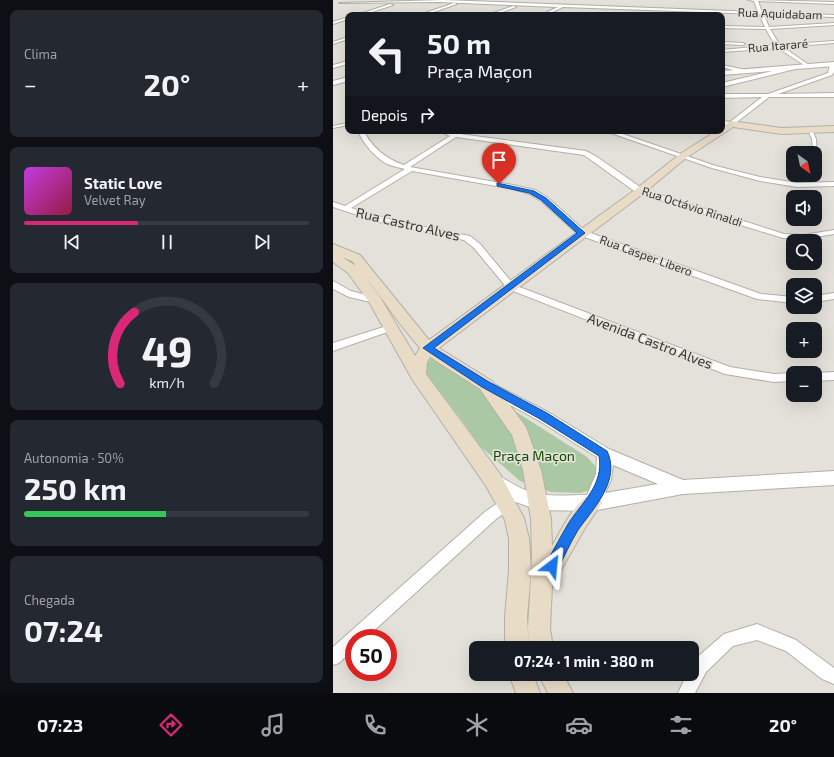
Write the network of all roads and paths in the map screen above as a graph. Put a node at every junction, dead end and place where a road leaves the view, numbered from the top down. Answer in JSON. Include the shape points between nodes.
{"nodes":[{"id":1,"x":352,"y":0,"type":"edge"},
{"id":2,"x":468,"y":0,"type":"edge"},
{"id":3,"x":749,"y":0,"type":"edge"},
{"id":4,"x":755,"y":0,"type":"edge"},
{"id":5,"x":404,"y":2,"type":"junction"},
{"id":6,"x":462,"y":2,"type":"junction"},
{"id":7,"x":834,"y":2,"type":"edge"},
{"id":8,"x":520,"y":4,"type":"junction"},
{"id":9,"x":563,"y":6,"type":"junction"},
{"id":10,"x":593,"y":7,"type":"junction"},
{"id":11,"x":651,"y":7,"type":"junction"},
{"id":12,"x":369,"y":12,"type":"edge"},
{"id":13,"x":430,"y":12,"type":"edge"},
{"id":14,"x":498,"y":12,"type":"edge"},
{"id":15,"x":550,"y":12,"type":"edge"},
{"id":16,"x":586,"y":12,"type":"edge"},
{"id":17,"x":650,"y":12,"type":"edge"},
{"id":18,"x":761,"y":14,"type":"junction"},
{"id":19,"x":834,"y":16,"type":"edge"},
{"id":20,"x":345,"y":19,"type":"edge"},
{"id":21,"x":333,"y":23,"type":"edge"},
{"id":22,"x":834,"y":24,"type":"edge"},
{"id":23,"x":725,"y":27,"type":"edge"},
{"id":24,"x":768,"y":28,"type":"junction"},
{"id":25,"x":345,"y":39,"type":"edge"},
{"id":26,"x":834,"y":42,"type":"edge"},
{"id":27,"x":333,"y":43,"type":"edge"},
{"id":28,"x":725,"y":43,"type":"edge"},
{"id":29,"x":778,"y":46,"type":"junction"},
{"id":30,"x":725,"y":50,"type":"edge"},
{"id":31,"x":345,"y":63,"type":"edge"},
{"id":32,"x":833,"y":64,"type":"edge"},
{"id":33,"x":807,"y":66,"type":"junction"},
{"id":34,"x":333,"y":67,"type":"edge"},
{"id":35,"x":725,"y":67,"type":"edge"},
{"id":36,"x":793,"y":68,"type":"junction"},
{"id":37,"x":744,"y":70,"type":"junction"},
{"id":38,"x":731,"y":72,"type":"junction"},
{"id":39,"x":725,"y":73,"type":"edge"},
{"id":40,"x":345,"y":80,"type":"edge"},
{"id":41,"x":739,"y":80,"type":"junction"},
{"id":42,"x":333,"y":83,"type":"edge"},
{"id":43,"x":725,"y":84,"type":"edge"},
{"id":44,"x":834,"y":95,"type":"edge"},
{"id":45,"x":725,"y":96,"type":"edge"},
{"id":46,"x":767,"y":96,"type":"junction"},
{"id":47,"x":739,"y":117,"type":"junction"},
{"id":48,"x":725,"y":118,"type":"edge"},
{"id":49,"x":345,"y":124,"type":"edge"},
{"id":50,"x":333,"y":126,"type":"edge"},
{"id":51,"x":725,"y":127,"type":"edge"},
{"id":52,"x":725,"y":128,"type":"edge"},
{"id":53,"x":834,"y":129,"type":"edge"},
{"id":54,"x":362,"y":134,"type":"edge"},
{"id":55,"x":457,"y":134,"type":"edge"},
{"id":56,"x":464,"y":134,"type":"edge"},
{"id":57,"x":618,"y":134,"type":"edge"},
{"id":58,"x":634,"y":134,"type":"edge"},
{"id":59,"x":715,"y":134,"type":"edge"},
{"id":60,"x":812,"y":135,"type":"junction"},
{"id":61,"x":834,"y":138,"type":"edge"},
{"id":62,"x":645,"y":142,"type":"junction"},
{"id":63,"x":814,"y":146,"type":"edge"},
{"id":64,"x":683,"y":156,"type":"junction"},
{"id":65,"x":408,"y":168,"type":"junction"},
{"id":66,"x":834,"y":184,"type":"edge"},
{"id":67,"x":640,"y":191,"type":"junction"},
{"id":68,"x":333,"y":204,"type":"edge"},
{"id":69,"x":345,"y":209,"type":"junction"},
{"id":70,"x":834,"y":232,"type":"edge"},
{"id":71,"x":582,"y":233,"type":"junction"},
{"id":72,"x":333,"y":248,"type":"edge"},
{"id":73,"x":333,"y":256,"type":"edge"},
{"id":74,"x":333,"y":284,"type":"edge"},
{"id":75,"x":511,"y":287,"type":"junction"},
{"id":76,"x":834,"y":296,"type":"edge"},
{"id":77,"x":822,"y":298,"type":"edge"},
{"id":78,"x":375,"y":300,"type":"junction"},
{"id":79,"x":786,"y":300,"type":"edge"},
{"id":80,"x":390,"y":328,"type":"junction"},
{"id":81,"x":333,"y":347,"type":"edge"},
{"id":82,"x":428,"y":348,"type":"junction"},
{"id":83,"x":417,"y":375,"type":"junction"},
{"id":84,"x":834,"y":376,"type":"edge"},
{"id":85,"x":786,"y":377,"type":"edge"},
{"id":86,"x":822,"y":377,"type":"edge"},
{"id":87,"x":485,"y":385,"type":"junction"},
{"id":88,"x":603,"y":454,"type":"junction"},
{"id":89,"x":834,"y":478,"type":"edge"},
{"id":90,"x":493,"y":480,"type":"junction"},
{"id":91,"x":683,"y":487,"type":"junction"},
{"id":92,"x":538,"y":502,"type":"junction"},
{"id":93,"x":507,"y":503,"type":"junction"},
{"id":94,"x":592,"y":503,"type":"junction"},
{"id":95,"x":542,"y":581,"type":"junction"},
{"id":96,"x":364,"y":629,"type":"edge"},
{"id":97,"x":517,"y":641,"type":"edge"},
{"id":98,"x":540,"y":641,"type":"edge"},
{"id":99,"x":345,"y":646,"type":"edge"},
{"id":100,"x":333,"y":657,"type":"edge"},
{"id":101,"x":834,"y":676,"type":"edge"},
{"id":102,"x":524,"y":681,"type":"edge"},
{"id":103,"x":554,"y":681,"type":"edge"},
{"id":104,"x":528,"y":693,"type":"edge"},
{"id":105,"x":561,"y":693,"type":"edge"},
{"id":106,"x":686,"y":693,"type":"edge"}],
"edges":[{"from":1,"to":5,"type":"street","name":"Rua Aquidabam","via":[[339,3]]},
{"from":2,"to":6,"type":"street"},
{"from":3,"to":4,"type":"street"},
{"from":4,"to":7,"type":"street"},
{"from":4,"to":18,"type":"street"},
{"from":5,"to":6,"type":"street","name":"Rua Aquidabam"},
{"from":5,"to":12,"type":"street"},
{"from":6,"to":8,"type":"street","name":"Rua Aquidabam"},
{"from":6,"to":13,"type":"street"},
{"from":8,"to":9,"type":"street","name":"Rua Aquidabam"},
{"from":8,"to":14,"type":"street"},
{"from":9,"to":10,"type":"street","name":"Rua Aquidabam"},
{"from":9,"to":15,"type":"street"},
{"from":10,"to":11,"type":"street","name":"Rua Aquidabam"},
{"from":10,"to":16,"type":"street"},
{"from":11,"to":17,"type":"street"},
{"from":11,"to":18,"type":"street","name":"Rua Aquidabam"},
{"from":18,"to":19,"type":"street","name":"Rua Aquidabam"},
{"from":18,"to":24,"type":"street"},
{"from":20,"to":21,"type":"street"},
{"from":22,"to":24,"type":"street"},
{"from":23,"to":24,"type":"street"},
{"from":24,"to":29,"type":"street"},
{"from":25,"to":27,"type":"street"},
{"from":26,"to":29,"type":"street","name":"Rua Itararé"},
{"from":28,"to":29,"type":"street"},
{"from":29,"to":30,"type":"street","name":"Rua Itararé"},
{"from":29,"to":33,"type":"street"},
{"from":31,"to":34,"type":"street"},
{"from":32,"to":33,"type":"street"},
{"from":32,"to":46,"type":"street","via":[[832,71],[825,77]]},
{"from":33,"to":36,"type":"street"},
{"from":35,"to":37,"type":"street"},
{"from":36,"to":37,"type":"street"},
{"from":36,"to":41,"type":"street"},
{"from":37,"to":38,"type":"street"},
{"from":38,"to":39,"type":"street"},
{"from":38,"to":41,"type":"street"},
{"from":40,"to":42,"type":"street"},
{"from":41,"to":43,"type":"street"},
{"from":44,"to":46,"type":"street"},
{"from":45,"to":46,"type":"street"},
{"from":46,"to":47,"type":"street"},
{"from":47,"to":48,"type":"street"},
{"from":47,"to":51,"type":"street"},
{"from":49,"to":50,"type":"lane"},
{"from":52,"to":60,"type":"main road","via":[[763,137]]},
{"from":53,"to":60,"type":"main road"},
{"from":54,"to":65,"type":"street","name":"Rua Casper Libero","via":[[389,162]]},
{"from":55,"to":65,"type":"street"},
{"from":56,"to":67,"type":"street","name":"Rua Octávio Rinaldi","via":[[586,153]]},
{"from":57,"to":62,"type":"street"},
{"from":58,"to":62,"type":"street"},
{"from":59,"to":64,"type":"main road"},
{"from":60,"to":61,"type":"main road"},
{"from":60,"to":63,"type":"lane"},
{"from":62,"to":64,"type":"street"},
{"from":64,"to":66,"type":"street","via":[[714,167],[779,183]]},
{"from":64,"to":67,"type":"main road"},
{"from":65,"to":69,"type":"street"},
{"from":65,"to":71,"type":"street","name":"Rua Casper Libero","via":[[532,192],[544,199]]},
{"from":67,"to":70,"type":"street","name":"Rua Octávio Rinaldi","via":[[783,236]]},
{"from":67,"to":71,"type":"main road"},
{"from":68,"to":69,"type":"street","name":"Rua Castro Alves"},
{"from":69,"to":75,"type":"street","name":"Rua Castro Alves","via":[[382,220],[467,238],[477,246]]},
{"from":71,"to":75,"type":"main road"},
{"from":71,"to":79,"type":"street","name":"Rua Casper Libero","via":[[760,298]]},
{"from":72,"to":82,"type":"main road","via":[[356,258],[363,265]]},
{"from":73,"to":78,"type":"main road","via":[[353,270]]},
{"from":74,"to":78,"type":"street","via":[[349,295]]},
{"from":75,"to":82,"type":"main road"},
{"from":75,"to":85,"type":"street","name":"Avenida Castro Alves","via":[[729,371]]},
{"from":76,"to":77,"type":"street"},
{"from":78,"to":80,"type":"main road"},
{"from":80,"to":81,"type":"street"},
{"from":80,"to":83,"type":"main road"},
{"from":82,"to":83,"type":"main road","via":[[419,361]]},
{"from":82,"to":87,"type":"main road"},
{"from":83,"to":90,"type":"main road"},
{"from":84,"to":86,"type":"street"},
{"from":87,"to":88,"type":"street","via":[[543,416]]},
{"from":87,"to":92,"type":"main road","via":[[519,432],[532,470]]},
{"from":88,"to":91,"type":"street"},
{"from":88,"to":94,"type":"street","via":[[606,465],[603,483]]},
{"from":89,"to":91,"type":"street"},
{"from":90,"to":92,"type":"street","via":[[519,496]]},
{"from":90,"to":93,"type":"main road"},
{"from":91,"to":94,"type":"street"},
{"from":92,"to":94,"type":"street"},
{"from":92,"to":95,"type":"main road","via":[[542,534]]},
{"from":93,"to":96,"type":"street"},
{"from":93,"to":97,"type":"main road","via":[[519,539]]},
{"from":94,"to":95,"type":"main road","via":[[573,527]]},
{"from":95,"to":98,"type":"main road"},
{"from":99,"to":100,"type":"street"},
{"from":101,"to":106,"type":"street","via":[[791,645],[757,632],[729,639],[700,666]]},
{"from":102,"to":104,"type":"main road"},
{"from":103,"to":105,"type":"main road"}]}
